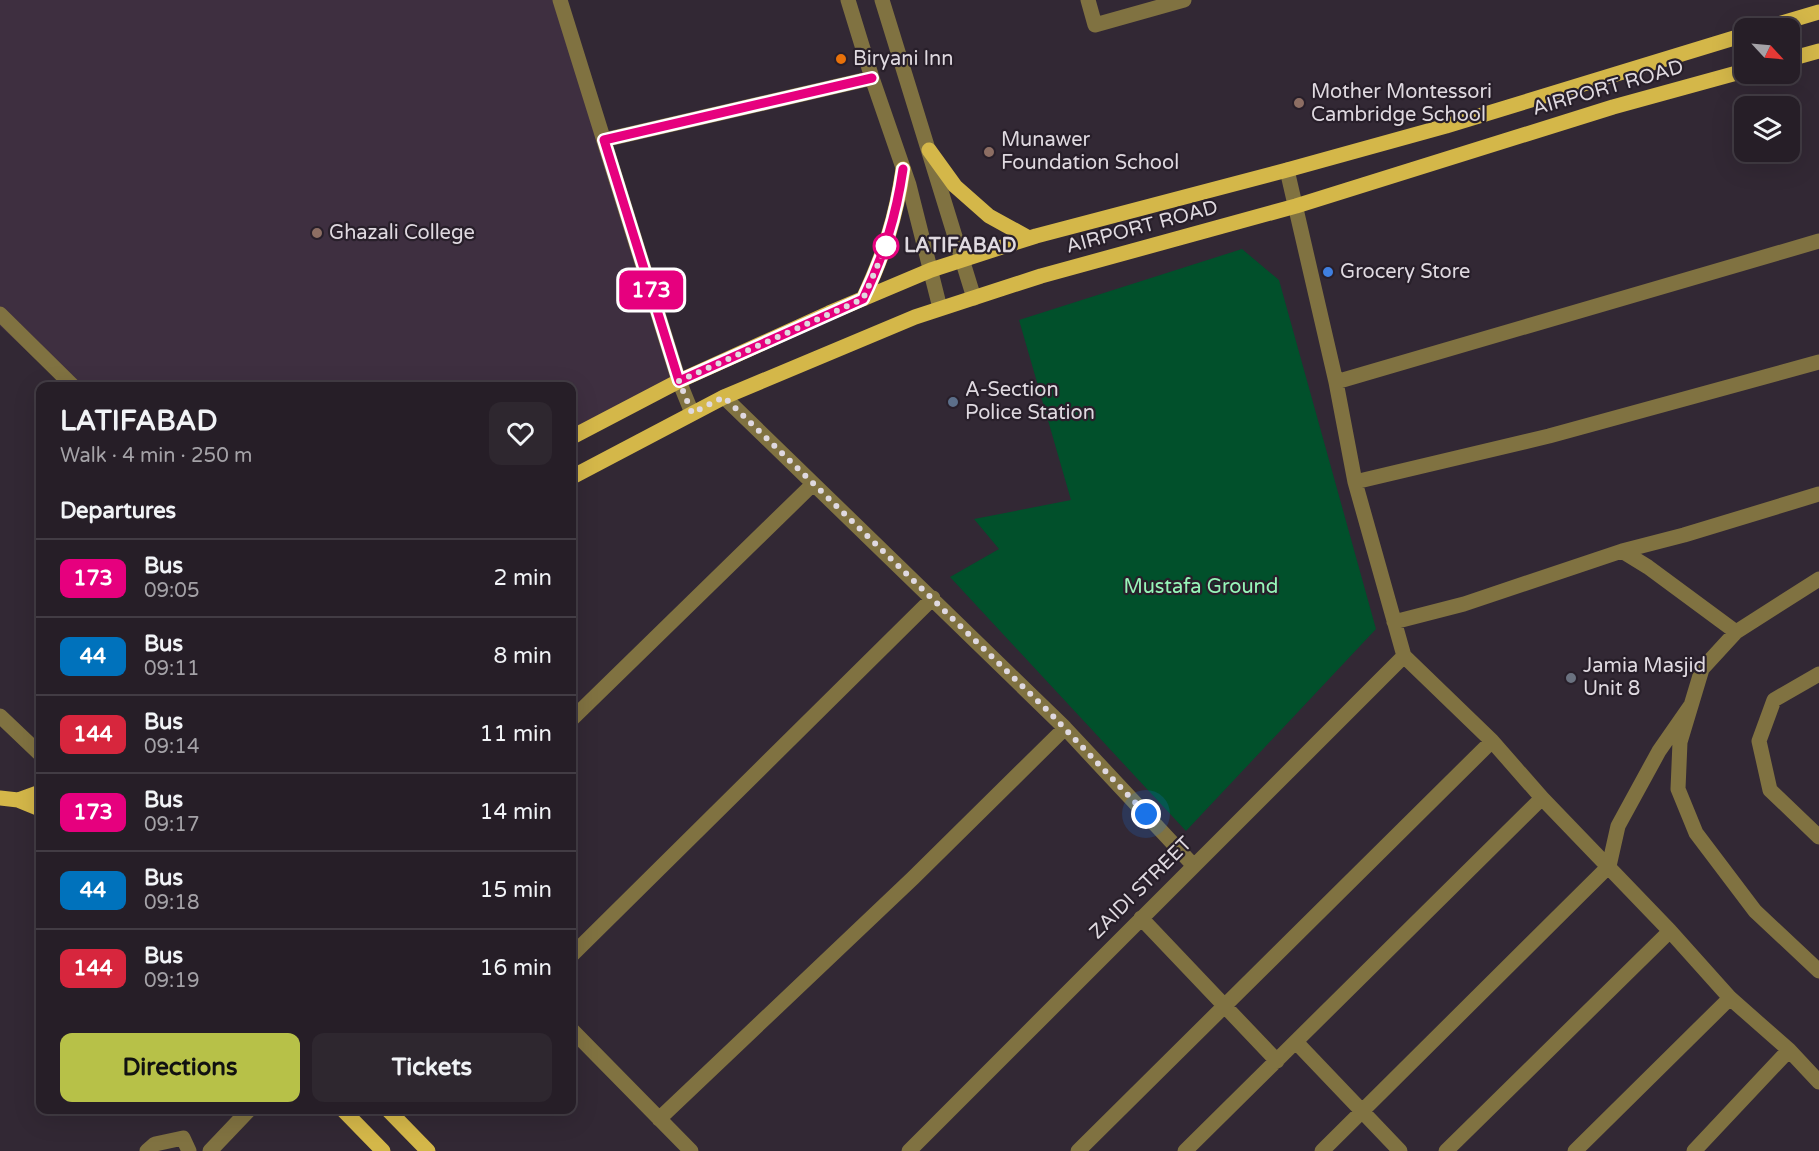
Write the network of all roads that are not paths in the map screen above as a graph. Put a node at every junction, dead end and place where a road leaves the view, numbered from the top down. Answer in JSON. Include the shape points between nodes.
{"nodes":[{"id":1,"x":560,"y":0,"type":"edge"},
{"id":2,"x":848,"y":0,"type":"edge"},
{"id":3,"x":882,"y":0,"type":"edge"},
{"id":4,"x":1088,"y":0,"type":"edge"},
{"id":5,"x":1184,"y":0,"type":"edge"},
{"id":6,"x":1819,"y":12,"type":"edge"},
{"id":7,"x":1799,"y":18,"type":"edge"},
{"id":8,"x":1734,"y":38,"type":"edge"},
{"id":9,"x":1819,"y":51,"type":"edge"},
{"id":10,"x":1800,"y":56,"type":"edge"},
{"id":11,"x":1734,"y":74,"type":"edge"},
{"id":12,"x":872,"y":78,"type":"junction"},
{"id":13,"x":604,"y":140,"type":"junction"},
{"id":14,"x":929,"y":150,"type":"junction"},
{"id":15,"x":903,"y":169,"type":"junction"},
{"id":16,"x":1287,"y":170,"type":"junction"},
{"id":17,"x":1296,"y":206,"type":"junction"},
{"id":18,"x":1029,"y":238,"type":"junction"},
{"id":19,"x":1819,"y":241,"type":"edge"},
{"id":20,"x":963,"y":260,"type":"junction"},
{"id":21,"x":931,"y":270,"type":"junction"},
{"id":22,"x":974,"y":298,"type":"junction"},
{"id":23,"x":863,"y":299,"type":"junction"},
{"id":24,"x":940,"y":308,"type":"junction"},
{"id":25,"x":0,"y":314,"type":"edge"},
{"id":26,"x":1819,"y":362,"type":"edge"},
{"id":27,"x":679,"y":381,"type":"junction"},
{"id":28,"x":69,"y":382,"type":"edge"},
{"id":29,"x":1335,"y":382,"type":"junction"},
{"id":30,"x":724,"y":397,"type":"junction"},
{"id":31,"x":692,"y":413,"type":"junction"},
{"id":32,"x":576,"y":435,"type":"edge"},
{"id":33,"x":576,"y":475,"type":"edge"},
{"id":34,"x":1355,"y":482,"type":"junction"},
{"id":35,"x":813,"y":483,"type":"junction"},
{"id":36,"x":1819,"y":494,"type":"edge"},
{"id":37,"x":1622,"y":551,"type":"junction"},
{"id":38,"x":1819,"y":579,"type":"edge"},
{"id":39,"x":933,"y":598,"type":"junction"},
{"id":40,"x":1395,"y":622,"type":"junction"},
{"id":41,"x":1736,"y":632,"type":"junction"},
{"id":42,"x":1404,"y":656,"type":"junction"},
{"id":43,"x":1819,"y":674,"type":"edge"},
{"id":44,"x":1691,"y":705,"type":"junction"},
{"id":45,"x":576,"y":715,"type":"edge"},
{"id":46,"x":0,"y":716,"type":"edge"},
{"id":47,"x":1065,"y":728,"type":"junction"},
{"id":48,"x":1492,"y":741,"type":"junction"},
{"id":49,"x":36,"y":750,"type":"edge"},
{"id":50,"x":36,"y":793,"type":"edge"},
{"id":51,"x":0,"y":798,"type":"edge"},
{"id":52,"x":1542,"y":798,"type":"junction"},
{"id":53,"x":18,"y":800,"type":"junction"},
{"id":54,"x":36,"y":807,"type":"edge"},
{"id":55,"x":1819,"y":837,"type":"edge"},
{"id":56,"x":1194,"y":866,"type":"junction"},
{"id":57,"x":1609,"y":866,"type":"junction"},
{"id":58,"x":1141,"y":918,"type":"junction"},
{"id":59,"x":1670,"y":931,"type":"junction"},
{"id":60,"x":576,"y":951,"type":"edge"},
{"id":61,"x":1819,"y":971,"type":"edge"},
{"id":62,"x":1730,"y":998,"type":"junction"},
{"id":63,"x":1225,"y":1006,"type":"junction"},
{"id":64,"x":576,"y":1034,"type":"edge"},
{"id":65,"x":1296,"y":1042,"type":"junction"},
{"id":66,"x":1789,"y":1050,"type":"junction"},
{"id":67,"x":1277,"y":1060,"type":"junction"},
{"id":68,"x":1819,"y":1082,"type":"edge"},
{"id":69,"x":1362,"y":1111,"type":"junction"},
{"id":70,"x":245,"y":1114,"type":"edge"},
{"id":71,"x":347,"y":1114,"type":"edge"},
{"id":72,"x":392,"y":1114,"type":"edge"},
{"id":73,"x":659,"y":1119,"type":"junction"},
{"id":74,"x":147,"y":1151,"type":"edge"},
{"id":75,"x":189,"y":1151,"type":"edge"},
{"id":76,"x":210,"y":1151,"type":"edge"},
{"id":77,"x":383,"y":1151,"type":"edge"},
{"id":78,"x":428,"y":1151,"type":"edge"},
{"id":79,"x":691,"y":1151,"type":"edge"},
{"id":80,"x":909,"y":1151,"type":"edge"},
{"id":81,"x":1078,"y":1151,"type":"edge"},
{"id":82,"x":1185,"y":1151,"type":"edge"},
{"id":83,"x":1322,"y":1151,"type":"edge"},
{"id":84,"x":1400,"y":1151,"type":"edge"},
{"id":85,"x":1446,"y":1151,"type":"edge"},
{"id":86,"x":1575,"y":1151,"type":"edge"},
{"id":87,"x":1694,"y":1151,"type":"edge"}],
"edges":[{"from":1,"to":13,"type":"street"},
{"from":2,"to":12,"type":"street"},
{"from":3,"to":14,"type":"street"},
{"from":4,"to":5,"type":"street","via":[[1095,25]]},
{"from":6,"to":7,"type":"main road"},
{"from":8,"to":16,"type":"main road","name":"AIRPORT ROAD"},
{"from":9,"to":10,"type":"main road"},
{"from":11,"to":17,"type":"main road","name":"AIRPORT ROAD","via":[[1613,107]]},
{"from":12,"to":13,"type":"street"},
{"from":12,"to":15,"type":"street"},
{"from":13,"to":27,"type":"street"},
{"from":14,"to":18,"type":"main road","via":[[955,186],[989,216]]},
{"from":14,"to":20,"type":"street"},
{"from":15,"to":21,"type":"street"},
{"from":15,"to":23,"type":"main road","via":[[890,236]]},
{"from":16,"to":17,"type":"street"},
{"from":16,"to":18,"type":"main road","name":"AIRPORT ROAD"},
{"from":17,"to":22,"type":"main road","name":"AIRPORT ROAD"},
{"from":17,"to":29,"type":"street"},
{"from":18,"to":20,"type":"main road","name":"AIRPORT ROAD"},
{"from":19,"to":29,"type":"street"},
{"from":20,"to":21,"type":"main road","name":"AIRPORT ROAD"},
{"from":20,"to":22,"type":"street"},
{"from":21,"to":23,"type":"main road","name":"AIRPORT ROAD"},
{"from":21,"to":24,"type":"street"},
{"from":22,"to":24,"type":"main road","name":"AIRPORT ROAD"},
{"from":23,"to":27,"type":"main road","name":"AIRPORT ROAD"},
{"from":24,"to":30,"type":"main road","name":"AIRPORT ROAD"},
{"from":25,"to":28,"type":"street"},
{"from":26,"to":34,"type":"street","via":[[1549,436]]},
{"from":27,"to":31,"type":"street"},
{"from":27,"to":32,"type":"main road","name":"AIRPORT ROAD"},
{"from":29,"to":34,"type":"street"},
{"from":30,"to":31,"type":"main road","name":"AIRPORT ROAD"},
{"from":30,"to":35,"type":"street"},
{"from":31,"to":33,"type":"main road","name":"AIRPORT ROAD"},
{"from":34,"to":40,"type":"street"},
{"from":35,"to":39,"type":"street"},
{"from":35,"to":45,"type":"street"},
{"from":36,"to":37,"type":"street"},
{"from":37,"to":40,"type":"street","via":[[1464,604]]},
{"from":37,"to":41,"type":"street"},
{"from":38,"to":41,"type":"street"},
{"from":39,"to":47,"type":"street"},
{"from":39,"to":60,"type":"street"},
{"from":40,"to":42,"type":"street"},
{"from":41,"to":44,"type":"street","via":[[1702,669]]},
{"from":42,"to":48,"type":"street"},
{"from":42,"to":56,"type":"street","name":"ZAIDI STREET"},
{"from":43,"to":55,"type":"street","via":[[1774,700],[1759,741],[1770,790]]},
{"from":44,"to":57,"type":"street","via":[[1659,751],[1618,826]]},
{"from":44,"to":61,"type":"street","via":[[1680,742],[1678,789],[1696,833],[1755,910]]},
{"from":46,"to":49,"type":"street"},
{"from":47,"to":56,"type":"street"},
{"from":47,"to":73,"type":"street"},
{"from":48,"to":52,"type":"street"},
{"from":48,"to":63,"type":"street"},
{"from":50,"to":53,"type":"main road"},
{"from":51,"to":53,"type":"main road"},
{"from":52,"to":57,"type":"street"},
{"from":52,"to":65,"type":"street"},
{"from":53,"to":54,"type":"main road"},
{"from":56,"to":58,"type":"street","name":"ZAIDI STREET"},
{"from":57,"to":59,"type":"street"},
{"from":57,"to":69,"type":"street"},
{"from":58,"to":63,"type":"street"},
{"from":58,"to":80,"type":"street","name":"ZAIDI STREET"},
{"from":59,"to":62,"type":"street"},
{"from":59,"to":85,"type":"street"},
{"from":62,"to":66,"type":"street"},
{"from":62,"to":86,"type":"street"},
{"from":63,"to":67,"type":"street"},
{"from":63,"to":81,"type":"street"},
{"from":64,"to":73,"type":"street"},
{"from":65,"to":67,"type":"street"},
{"from":65,"to":69,"type":"street"},
{"from":66,"to":68,"type":"street"},
{"from":66,"to":87,"type":"street"},
{"from":67,"to":82,"type":"street"},
{"from":69,"to":83,"type":"street"},
{"from":69,"to":84,"type":"street"},
{"from":70,"to":76,"type":"street"},
{"from":71,"to":77,"type":"main road"},
{"from":72,"to":78,"type":"main road"},
{"from":73,"to":79,"type":"street"},
{"from":74,"to":75,"type":"street","via":[[155,1144],[183,1138]]}]}
